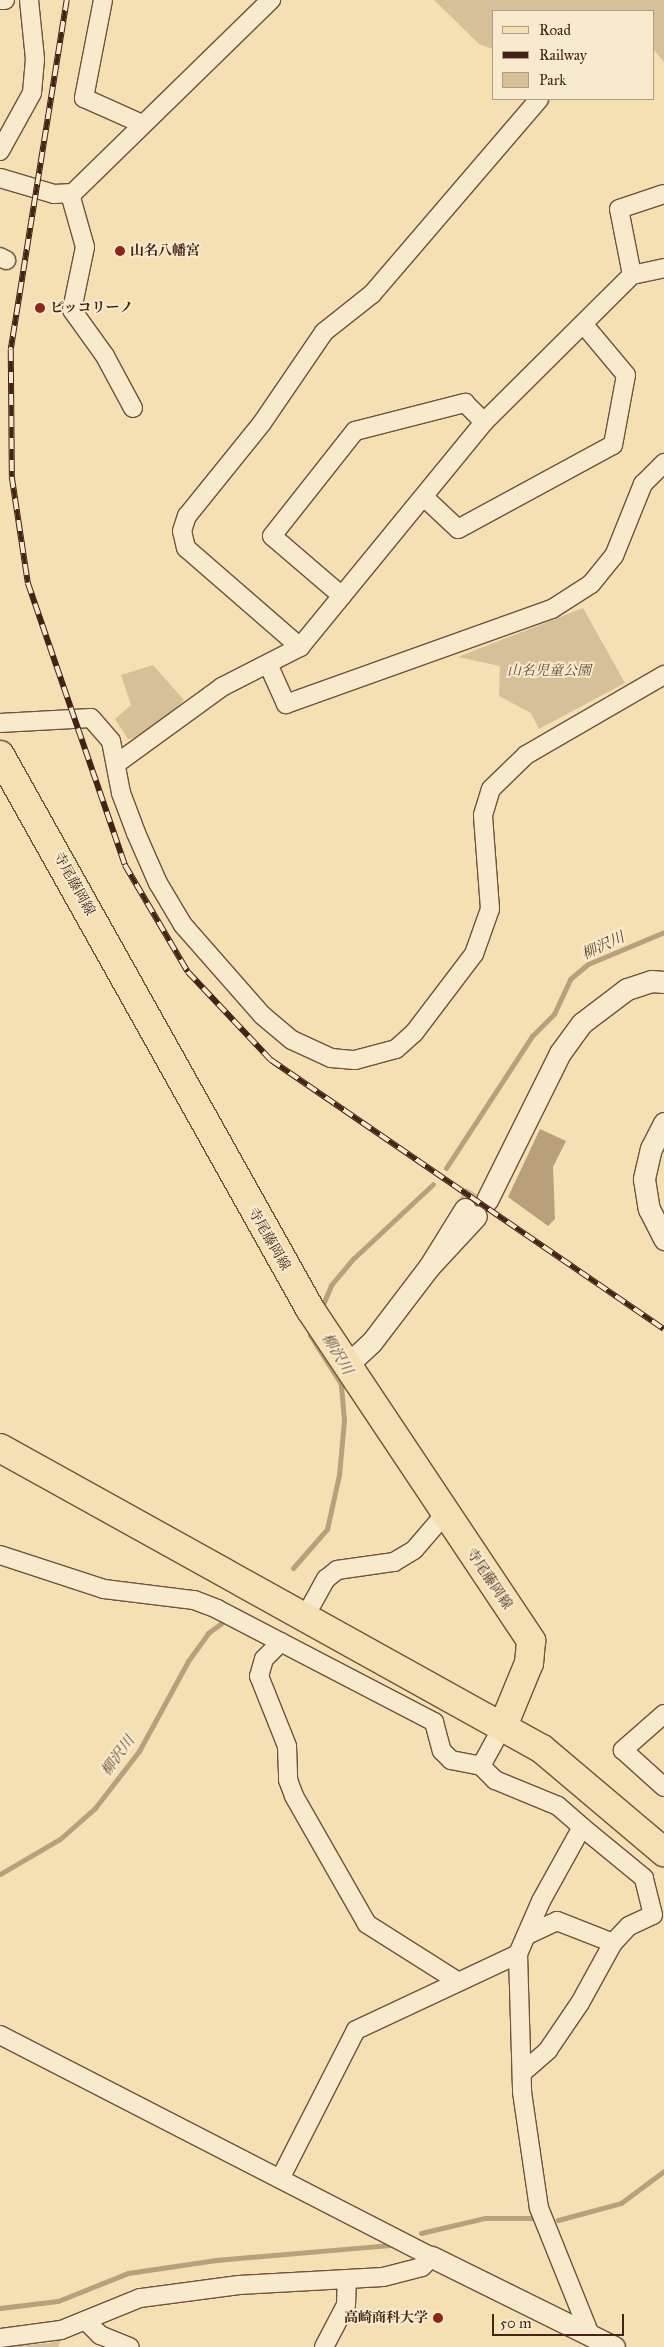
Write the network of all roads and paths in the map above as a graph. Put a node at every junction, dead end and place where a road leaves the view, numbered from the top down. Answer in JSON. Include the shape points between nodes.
{"nodes":[{"id":1,"x":0,"y":0,"type":"edge"},
{"id":2,"x":5,"y":0,"type":"edge"},
{"id":3,"x":29,"y":0,"type":"edge"},
{"id":4,"x":102,"y":0,"type":"edge"},
{"id":5,"x":271,"y":0,"type":"edge"},
{"id":6,"x":538,"y":100,"type":"edge"},
{"id":7,"x":140,"y":123,"type":"junction"},
{"id":8,"x":0,"y":151,"type":"edge"},
{"id":9,"x":0,"y":178,"type":"edge"},
{"id":10,"x":70,"y":194,"type":"junction"},
{"id":11,"x":664,"y":194,"type":"edge"},
{"id":12,"x":664,"y":268,"type":"edge"},
{"id":13,"x":632,"y":275,"type":"junction"},
{"id":14,"x":585,"y":326,"type":"junction"},
{"id":15,"x":133,"y":408,"type":"dead end"},
{"id":16,"x":484,"y":422,"type":"junction"},
{"id":17,"x":664,"y":463,"type":"edge"},
{"id":18,"x":425,"y":498,"type":"junction"},
{"id":19,"x":342,"y":596,"type":"junction"},
{"id":20,"x":300,"y":648,"type":"junction"},
{"id":21,"x":268,"y":664,"type":"junction"},
{"id":22,"x":663,"y":676,"type":"edge"},
{"id":23,"x":0,"y":724,"type":"edge"},
{"id":24,"x":0,"y":755,"type":"edge"},
{"id":25,"x":116,"y":764,"type":"junction"},
{"id":26,"x":664,"y":982,"type":"edge"},
{"id":27,"x":664,"y":1123,"type":"edge"},
{"id":28,"x":664,"y":1239,"type":"edge"},
{"id":29,"x":347,"y":1364,"type":"junction"},
{"id":30,"x":0,"y":1448,"type":"edge"},
{"id":31,"x":445,"y":1514,"type":"junction"},
{"id":32,"x":0,"y":1555,"type":"edge"},
{"id":33,"x":222,"y":1570,"type":"junction"},
{"id":34,"x":312,"y":1604,"type":"junction"},
{"id":35,"x":281,"y":1642,"type":"junction"},
{"id":36,"x":664,"y":1714,"type":"edge"},
{"id":37,"x":506,"y":1719,"type":"junction"},
{"id":38,"x":481,"y":1766,"type":"junction"},
{"id":39,"x":664,"y":1788,"type":"edge"},
{"id":40,"x":582,"y":1827,"type":"junction"},
{"id":41,"x":664,"y":1827,"type":"edge"},
{"id":42,"x":664,"y":1852,"type":"edge"},
{"id":43,"x":527,"y":1935,"type":"junction"},
{"id":44,"x":613,"y":1943,"type":"junction"},
{"id":45,"x":518,"y":1954,"type":"junction"},
{"id":46,"x":457,"y":1981,"type":"junction"},
{"id":47,"x":0,"y":2035,"type":"edge"},
{"id":48,"x":522,"y":2073,"type":"junction"},
{"id":49,"x":281,"y":2177,"type":"junction"},
{"id":50,"x":432,"y":2257,"type":"junction"},
{"id":51,"x":347,"y":2280,"type":"junction"},
{"id":52,"x":86,"y":2321,"type":"junction"},
{"id":53,"x":590,"y":2335,"type":"junction"},
{"id":54,"x":0,"y":2338,"type":"edge"},
{"id":55,"x":130,"y":2347,"type":"edge"},
{"id":56,"x":324,"y":2347,"type":"edge"},
{"id":57,"x":614,"y":2347,"type":"edge"}],
"edges":[{"from":1,"to":2,"type":"street"},
{"from":3,"to":8,"type":"street","via":[[35,59],[32,93]]},
{"from":4,"to":7,"type":"street","via":[[84,98]]},
{"from":5,"to":7,"type":"street"},
{"from":6,"to":20,"type":"street","via":[[372,294],[324,332],[262,423],[187,516],[182,531],[186,548]]},
{"from":7,"to":10,"type":"street"},
{"from":9,"to":10,"type":"street","via":[[29,189]]},
{"from":10,"to":15,"type":"street","via":[[85,247],[72,310],[105,356]]},
{"from":11,"to":13,"type":"street","via":[[619,209]]},
{"from":12,"to":13,"type":"street"},
{"from":13,"to":14,"type":"street"},
{"from":14,"to":16,"type":"street"},
{"from":14,"to":18,"type":"street","via":[[626,375],[613,445],[458,529]]},
{"from":16,"to":18,"type":"street"},
{"from":16,"to":19,"type":"street","via":[[465,403],[355,431],[272,536]]},
{"from":17,"to":21,"type":"street","via":[[643,484],[614,556],[591,584],[286,704]]},
{"from":18,"to":19,"type":"street"},
{"from":19,"to":20,"type":"street"},
{"from":20,"to":21,"type":"street"},
{"from":21,"to":25,"type":"street","via":[[222,687]]},
{"from":22,"to":25,"type":"street","via":[[526,755],[491,789],[483,815],[492,888],[484,932],[474,954],[414,1033],[396,1049],[369,1058],[331,1058],[310,1051],[262,1015],[229,980],[183,925],[158,883],[121,793]]},
{"from":23,"to":25,"type":"street","via":[[91,718],[111,741]]},
{"from":24,"to":29,"type":"main road","name":"寺尾藤岡線","via":[[317,1320]]},
{"from":26,"to":29,"type":"street","via":[[627,989],[582,1023],[560,1053],[516,1138],[476,1205],[371,1343]]},
{"from":27,"to":28,"type":"street","via":[[650,1148],[644,1179],[649,1209]]},
{"from":29,"to":31,"type":"main road","name":"寺尾藤岡線"},
{"from":30,"to":33,"type":"main road"},
{"from":31,"to":34,"type":"street","via":[[414,1550],[394,1562],[337,1570],[326,1579]]},
{"from":31,"to":37,"type":"main road","name":"寺尾藤岡線","via":[[531,1641],[529,1663]]},
{"from":32,"to":35,"type":"street","via":[[104,1589],[194,1600]]},
{"from":33,"to":34,"type":"main road"},
{"from":33,"to":37,"type":"main road"},
{"from":34,"to":37,"type":"main road"},
{"from":35,"to":38,"type":"street","via":[[434,1722],[442,1751],[451,1760]]},
{"from":35,"to":46,"type":"street","via":[[264,1659],[259,1676],[287,1746],[288,1780],[294,1796],[367,1924]]},
{"from":36,"to":39,"type":"street","via":[[623,1750]]},
{"from":37,"to":38,"type":"street"},
{"from":37,"to":41,"type":"main road","via":[[545,1730]]},
{"from":37,"to":42,"type":"main road","via":[[592,1788]]},
{"from":38,"to":40,"type":"street","via":[[495,1780],[558,1806]]},
{"from":40,"to":43,"type":"street"},
{"from":40,"to":44,"type":"street","via":[[644,1878],[653,1915],[628,1926]]},
{"from":43,"to":44,"type":"street","via":[[557,1921]]},
{"from":43,"to":45,"type":"street"},
{"from":44,"to":48,"type":"street","via":[[570,2019],[548,2050]]},
{"from":45,"to":46,"type":"street"},
{"from":45,"to":48,"type":"street"},
{"from":46,"to":49,"type":"street","via":[[356,2030]]},
{"from":47,"to":49,"type":"street"},
{"from":48,"to":53,"type":"street","via":[[539,2208]]},
{"from":49,"to":50,"type":"street"},
{"from":50,"to":51,"type":"street","via":[[414,2271]]},
{"from":50,"to":53,"type":"street"},
{"from":51,"to":52,"type":"street","via":[[239,2285],[140,2298]]},
{"from":51,"to":56,"type":"street","via":[[346,2305]]},
{"from":52,"to":54,"type":"street","via":[[47,2334]]},
{"from":52,"to":55,"type":"street","via":[[100,2335]]},
{"from":53,"to":57,"type":"street"}]}
